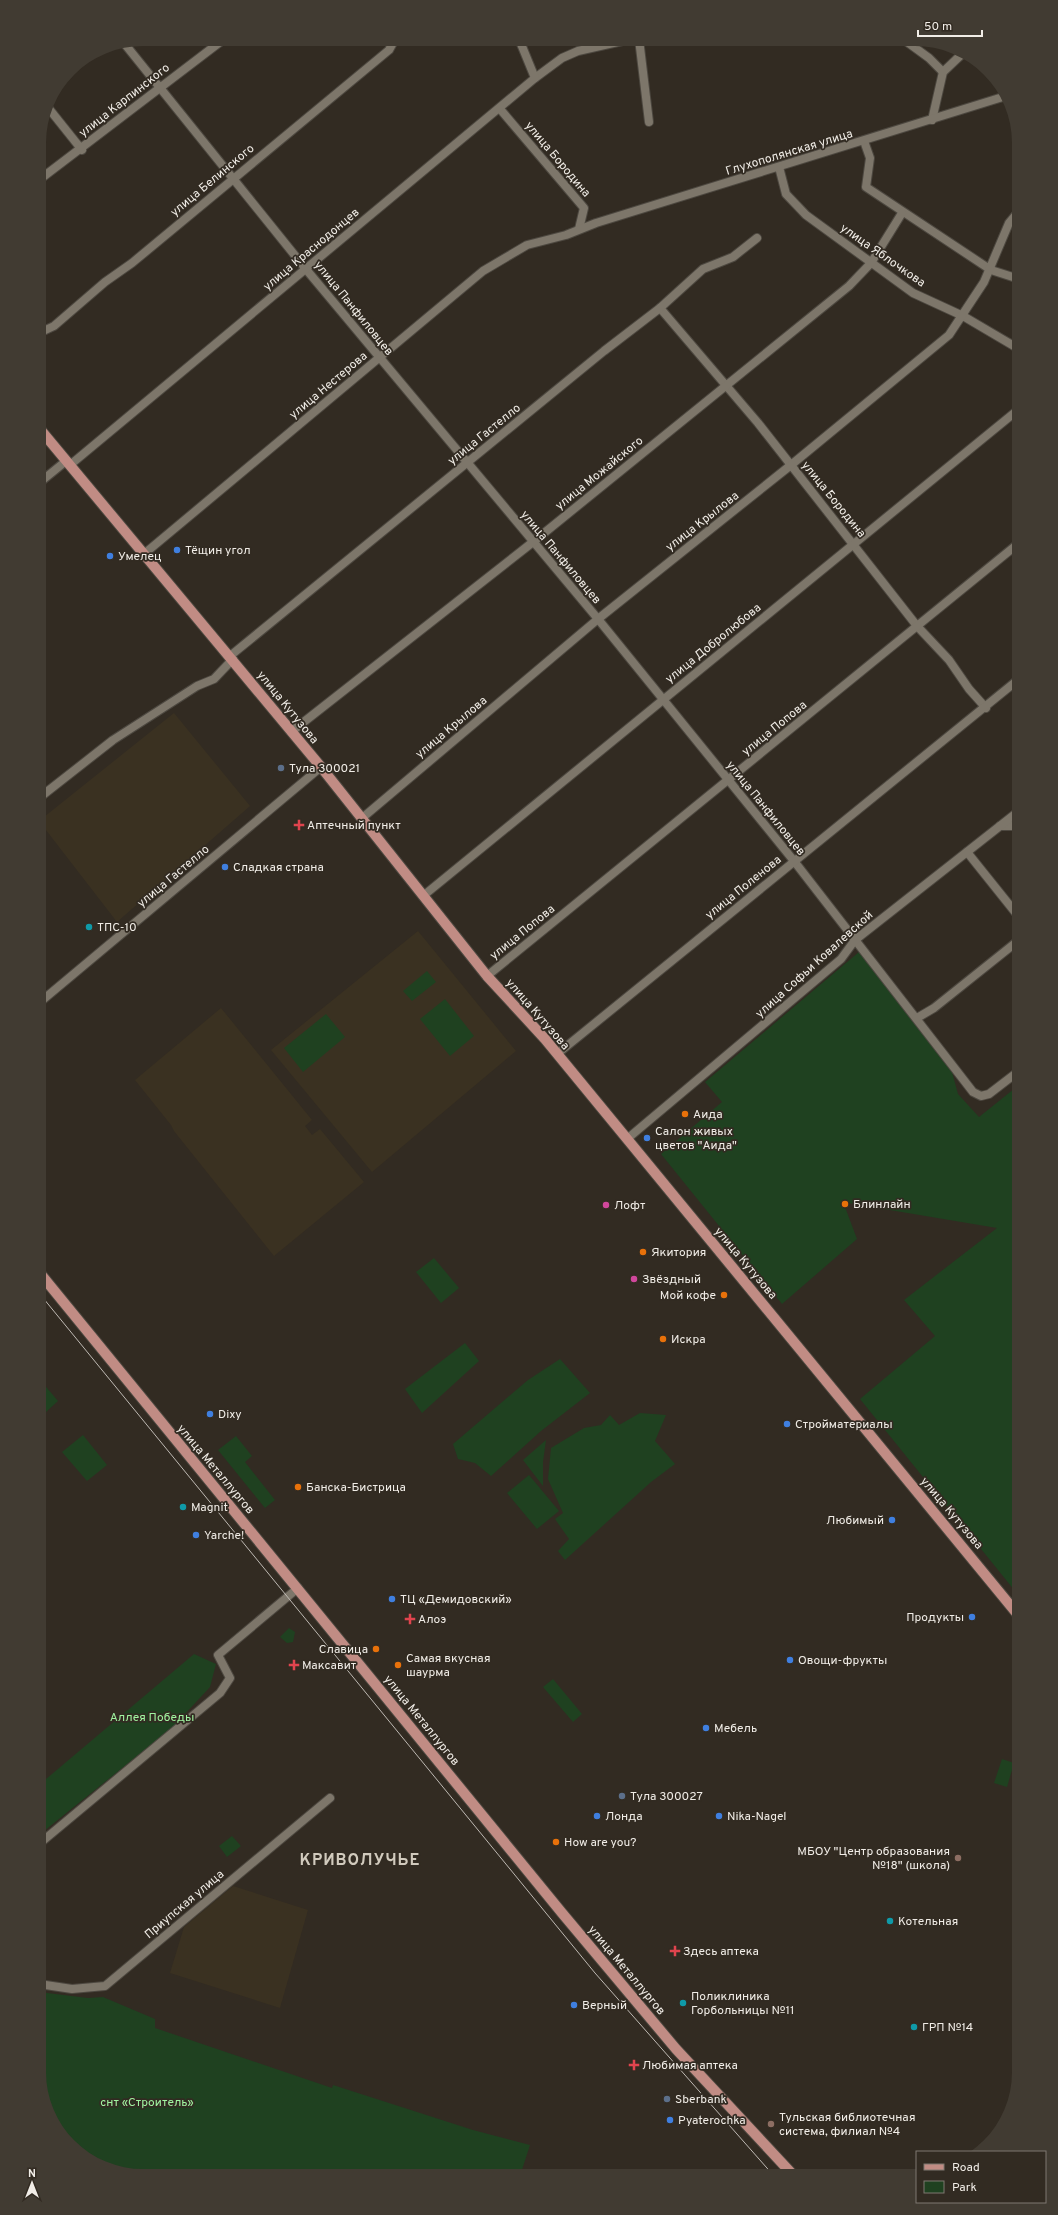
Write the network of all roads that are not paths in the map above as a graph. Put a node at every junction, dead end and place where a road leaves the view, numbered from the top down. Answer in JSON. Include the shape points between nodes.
{"nodes":[{"id":1,"x":214,"y":46,"type":"edge"},
{"id":2,"x":391,"y":46,"type":"edge"},
{"id":3,"x":522,"y":46,"type":"edge"},
{"id":4,"x":600,"y":46,"type":"edge"},
{"id":5,"x":639,"y":46,"type":"edge"},
{"id":6,"x":913,"y":46,"type":"edge"},
{"id":7,"x":128,"y":47,"type":"edge"},
{"id":8,"x":959,"y":57,"type":"edge"},
{"id":9,"x":942,"y":72,"type":"junction"},
{"id":10,"x":535,"y":78,"type":"junction"},
{"id":11,"x":160,"y":86,"type":"junction"},
{"id":12,"x":1001,"y":98,"type":"edge"},
{"id":13,"x":500,"y":109,"type":"junction"},
{"id":14,"x":51,"y":111,"type":"edge"},
{"id":15,"x":932,"y":120,"type":"junction"},
{"id":16,"x":649,"y":122,"type":"dead end"},
{"id":17,"x":864,"y":141,"type":"junction"},
{"id":18,"x":82,"y":150,"type":"junction"},
{"id":19,"x":779,"y":167,"type":"junction"},
{"id":20,"x":46,"y":175,"type":"edge"},
{"id":21,"x":233,"y":178,"type":"junction"},
{"id":22,"x":902,"y":213,"type":"junction"},
{"id":23,"x":1012,"y":219,"type":"edge"},
{"id":24,"x":579,"y":229,"type":"junction"},
{"id":25,"x":757,"y":238,"type":"dead end"},
{"id":26,"x":871,"y":263,"type":"junction"},
{"id":27,"x":305,"y":268,"type":"junction"},
{"id":28,"x":991,"y":270,"type":"junction"},
{"id":29,"x":1012,"y":277,"type":"edge"},
{"id":30,"x":660,"y":308,"type":"junction"},
{"id":31,"x":963,"y":316,"type":"junction"},
{"id":32,"x":46,"y":330,"type":"edge"},
{"id":33,"x":1012,"y":345,"type":"edge"},
{"id":34,"x":379,"y":358,"type":"junction"},
{"id":35,"x":726,"y":387,"type":"junction"},
{"id":36,"x":1012,"y":415,"type":"edge"},
{"id":37,"x":46,"y":436,"type":"edge"},
{"id":38,"x":68,"y":463,"type":"junction"},
{"id":39,"x":467,"y":463,"type":"junction"},
{"id":40,"x":791,"y":465,"type":"junction"},
{"id":41,"x":46,"y":478,"type":"edge"},
{"id":42,"x":533,"y":542,"type":"junction"},
{"id":43,"x":854,"y":544,"type":"junction"},
{"id":44,"x":1012,"y":549,"type":"edge"},
{"id":45,"x":144,"y":554,"type":"junction"},
{"id":46,"x":598,"y":619,"type":"junction"},
{"id":47,"x":918,"y":626,"type":"junction"},
{"id":48,"x":231,"y":658,"type":"junction"},
{"id":49,"x":1012,"y":685,"type":"edge"},
{"id":50,"x":663,"y":701,"type":"junction"},
{"id":51,"x":986,"y":708,"type":"junction"},
{"id":52,"x":291,"y":732,"type":"junction"},
{"id":53,"x":321,"y":767,"type":"junction"},
{"id":54,"x":728,"y":781,"type":"junction"},
{"id":55,"x":46,"y":793,"type":"edge"},
{"id":56,"x":1012,"y":817,"type":"edge"},
{"id":57,"x":361,"y":819,"type":"junction"},
{"id":58,"x":1000,"y":826,"type":"junction"},
{"id":59,"x":1012,"y":826,"type":"edge"},
{"id":60,"x":967,"y":852,"type":"junction"},
{"id":61,"x":794,"y":861,"type":"junction"},
{"id":62,"x":423,"y":896,"type":"junction"},
{"id":63,"x":1012,"y":907,"type":"edge"},
{"id":64,"x":855,"y":940,"type":"junction"},
{"id":65,"x":1012,"y":946,"type":"edge"},
{"id":66,"x":487,"y":976,"type":"junction"},
{"id":67,"x":46,"y":997,"type":"edge"},
{"id":68,"x":917,"y":1018,"type":"junction"},
{"id":69,"x":557,"y":1054,"type":"junction"},
{"id":70,"x":1012,"y":1077,"type":"edge"},
{"id":71,"x":627,"y":1139,"type":"junction"},
{"id":72,"x":46,"y":1281,"type":"edge"},
{"id":73,"x":298,"y":1588,"type":"junction"},
{"id":74,"x":1012,"y":1607,"type":"edge"},
{"id":75,"x":330,"y":1798,"type":"dead end"},
{"id":76,"x":46,"y":1838,"type":"edge"},
{"id":77,"x":46,"y":1985,"type":"edge"},
{"id":78,"x":788,"y":2169,"type":"edge"}],
"edges":[{"from":1,"to":11,"type":"street","name":"улица Карпинского"},
{"from":2,"to":21,"type":"street","name":"улица Белинского"},
{"from":3,"to":10,"type":"street"},
{"from":4,"to":10,"type":"street","name":"улица Краснодонцев","via":[[562,58]]},
{"from":5,"to":16,"type":"street"},
{"from":6,"to":9,"type":"street"},
{"from":7,"to":11,"type":"street","name":"улица Панфиловцев"},
{"from":8,"to":9,"type":"street"},
{"from":9,"to":15,"type":"street"},
{"from":10,"to":13,"type":"street","name":"улица Краснодонцев"},
{"from":11,"to":18,"type":"street","name":"улица Карпинского"},
{"from":11,"to":21,"type":"street","name":"улица Панфиловцев"},
{"from":12,"to":15,"type":"street","name":"Глухополянская улица"},
{"from":13,"to":24,"type":"street","name":"улица Бородина","via":[[584,208]]},
{"from":13,"to":27,"type":"street","name":"улица Краснодонцев"},
{"from":14,"to":18,"type":"street"},
{"from":15,"to":17,"type":"street","name":"Глухополянская улица"},
{"from":17,"to":19,"type":"street","name":"Глухополянская улица"},
{"from":17,"to":22,"type":"street","via":[[870,158],[866,187]]},
{"from":18,"to":20,"type":"street","name":"улица Карпинского"},
{"from":19,"to":24,"type":"street","name":"Глухополянская улица"},
{"from":19,"to":26,"type":"street","name":"улица Яблочкова","via":[[786,194],[806,215]]},
{"from":21,"to":27,"type":"street","name":"улица Панфиловцев"},
{"from":21,"to":32,"type":"street","name":"улица Белинского","via":[[54,326]]},
{"from":22,"to":26,"type":"street","name":"улица Можайского"},
{"from":22,"to":28,"type":"street"},
{"from":23,"to":28,"type":"street","name":"улица Крылова"},
{"from":24,"to":34,"type":"street","name":"улица Нестерова","via":[[527,245],[483,271]]},
{"from":25,"to":30,"type":"street","name":"улица Гастелло","via":[[734,257],[703,269]]},
{"from":26,"to":31,"type":"street","name":"улица Яблочкова","via":[[913,293]]},
{"from":26,"to":35,"type":"street","name":"улица Можайского","via":[[849,286]]},
{"from":27,"to":34,"type":"street","name":"улица Панфиловцев"},
{"from":27,"to":38,"type":"street","name":"улица Краснодонцев"},
{"from":28,"to":29,"type":"street"},
{"from":28,"to":31,"type":"street","name":"улица Крылова"},
{"from":30,"to":35,"type":"street","name":"улица Бородина"},
{"from":30,"to":39,"type":"street","name":"улица Гастелло"},
{"from":31,"to":33,"type":"street","name":"улица Яблочкова"},
{"from":31,"to":40,"type":"street","name":"улица Крылова","via":[[949,335]]},
{"from":34,"to":39,"type":"street","name":"улица Панфиловцев"},
{"from":34,"to":45,"type":"street","name":"улица Нестерова"},
{"from":35,"to":40,"type":"street","name":"улица Бородина"},
{"from":35,"to":42,"type":"street","name":"улица Можайского"},
{"from":36,"to":43,"type":"street","name":"улица Добролюбова"},
{"from":37,"to":38,"type":"main road","name":"улица Кутузова"},
{"from":38,"to":41,"type":"street","name":"улица Краснодонцев"},
{"from":38,"to":45,"type":"main road","name":"улица Кутузова"},
{"from":39,"to":42,"type":"street","name":"улица Панфиловцев"},
{"from":39,"to":48,"type":"street","name":"улица Гастелло"},
{"from":40,"to":43,"type":"street","name":"улица Бородина"},
{"from":40,"to":46,"type":"street","name":"улица Крылова"},
{"from":42,"to":46,"type":"street","name":"улица Панфиловцев"},
{"from":42,"to":52,"type":"street","name":"улица Можайского"},
{"from":43,"to":47,"type":"street","name":"улица Бородина"},
{"from":43,"to":50,"type":"street","name":"улица Добролюбова"},
{"from":44,"to":47,"type":"street","name":"улица Попова"},
{"from":45,"to":48,"type":"main road","name":"улица Кутузова"},
{"from":46,"to":50,"type":"street","name":"улица Панфиловцев"},
{"from":46,"to":57,"type":"street","name":"улица Крылова"},
{"from":47,"to":51,"type":"street","name":"улица Бородина","via":[[949,660]]},
{"from":47,"to":54,"type":"street","name":"улица Попова"},
{"from":48,"to":52,"type":"main road","name":"улица Кутузова"},
{"from":48,"to":55,"type":"street","name":"улица Гастелло","via":[[214,679],[197,686],[113,740]]},
{"from":49,"to":51,"type":"street","name":"улица Поленова"},
{"from":50,"to":54,"type":"street","name":"улица Панфиловцев"},
{"from":50,"to":62,"type":"street","name":"улица Добролюбова"},
{"from":51,"to":61,"type":"street","name":"улица Поленова"},
{"from":52,"to":53,"type":"main road","name":"улица Кутузова"},
{"from":53,"to":57,"type":"main road","name":"улица Кутузова"},
{"from":53,"to":67,"type":"street","name":"улица Гастелло"},
{"from":54,"to":61,"type":"street","name":"улица Панфиловцев"},
{"from":54,"to":66,"type":"street","name":"улица Попова"},
{"from":56,"to":58,"type":"street","name":"улица Софьи Ковалевской"},
{"from":57,"to":62,"type":"main road","name":"улица Кутузова"},
{"from":58,"to":59,"type":"street"},
{"from":58,"to":60,"type":"street","name":"улица Софьи Ковалевской"},
{"from":60,"to":63,"type":"street"},
{"from":60,"to":64,"type":"street","name":"улица Софьи Ковалевской"},
{"from":61,"to":64,"type":"street","name":"улица Панфиловцев"},
{"from":61,"to":69,"type":"street","name":"улица Поленова"},
{"from":62,"to":66,"type":"main road","name":"улица Кутузова"},
{"from":64,"to":68,"type":"street","name":"улица Панфиловцев"},
{"from":64,"to":71,"type":"street","name":"улица Софьи Ковалевской","via":[[841,959]]},
{"from":65,"to":68,"type":"street","via":[[934,1008]]},
{"from":66,"to":69,"type":"main road","name":"улица Кутузова"},
{"from":68,"to":70,"type":"street","name":"улица Панфиловцев","via":[[973,1092],[981,1096],[990,1094]]},
{"from":69,"to":71,"type":"main road","name":"улица Кутузова"},
{"from":71,"to":74,"type":"main road","name":"улица Кутузова"},
{"from":72,"to":73,"type":"main road","name":"улица Металлургов"},
{"from":73,"to":76,"type":"street","via":[[218,1655],[230,1678],[220,1693]]},
{"from":73,"to":78,"type":"main road","name":"улица Металлургов","via":[[572,1925],[676,2048]]},
{"from":75,"to":77,"type":"street","name":"Приупская улица","via":[[105,1986],[72,1989]]}]}
